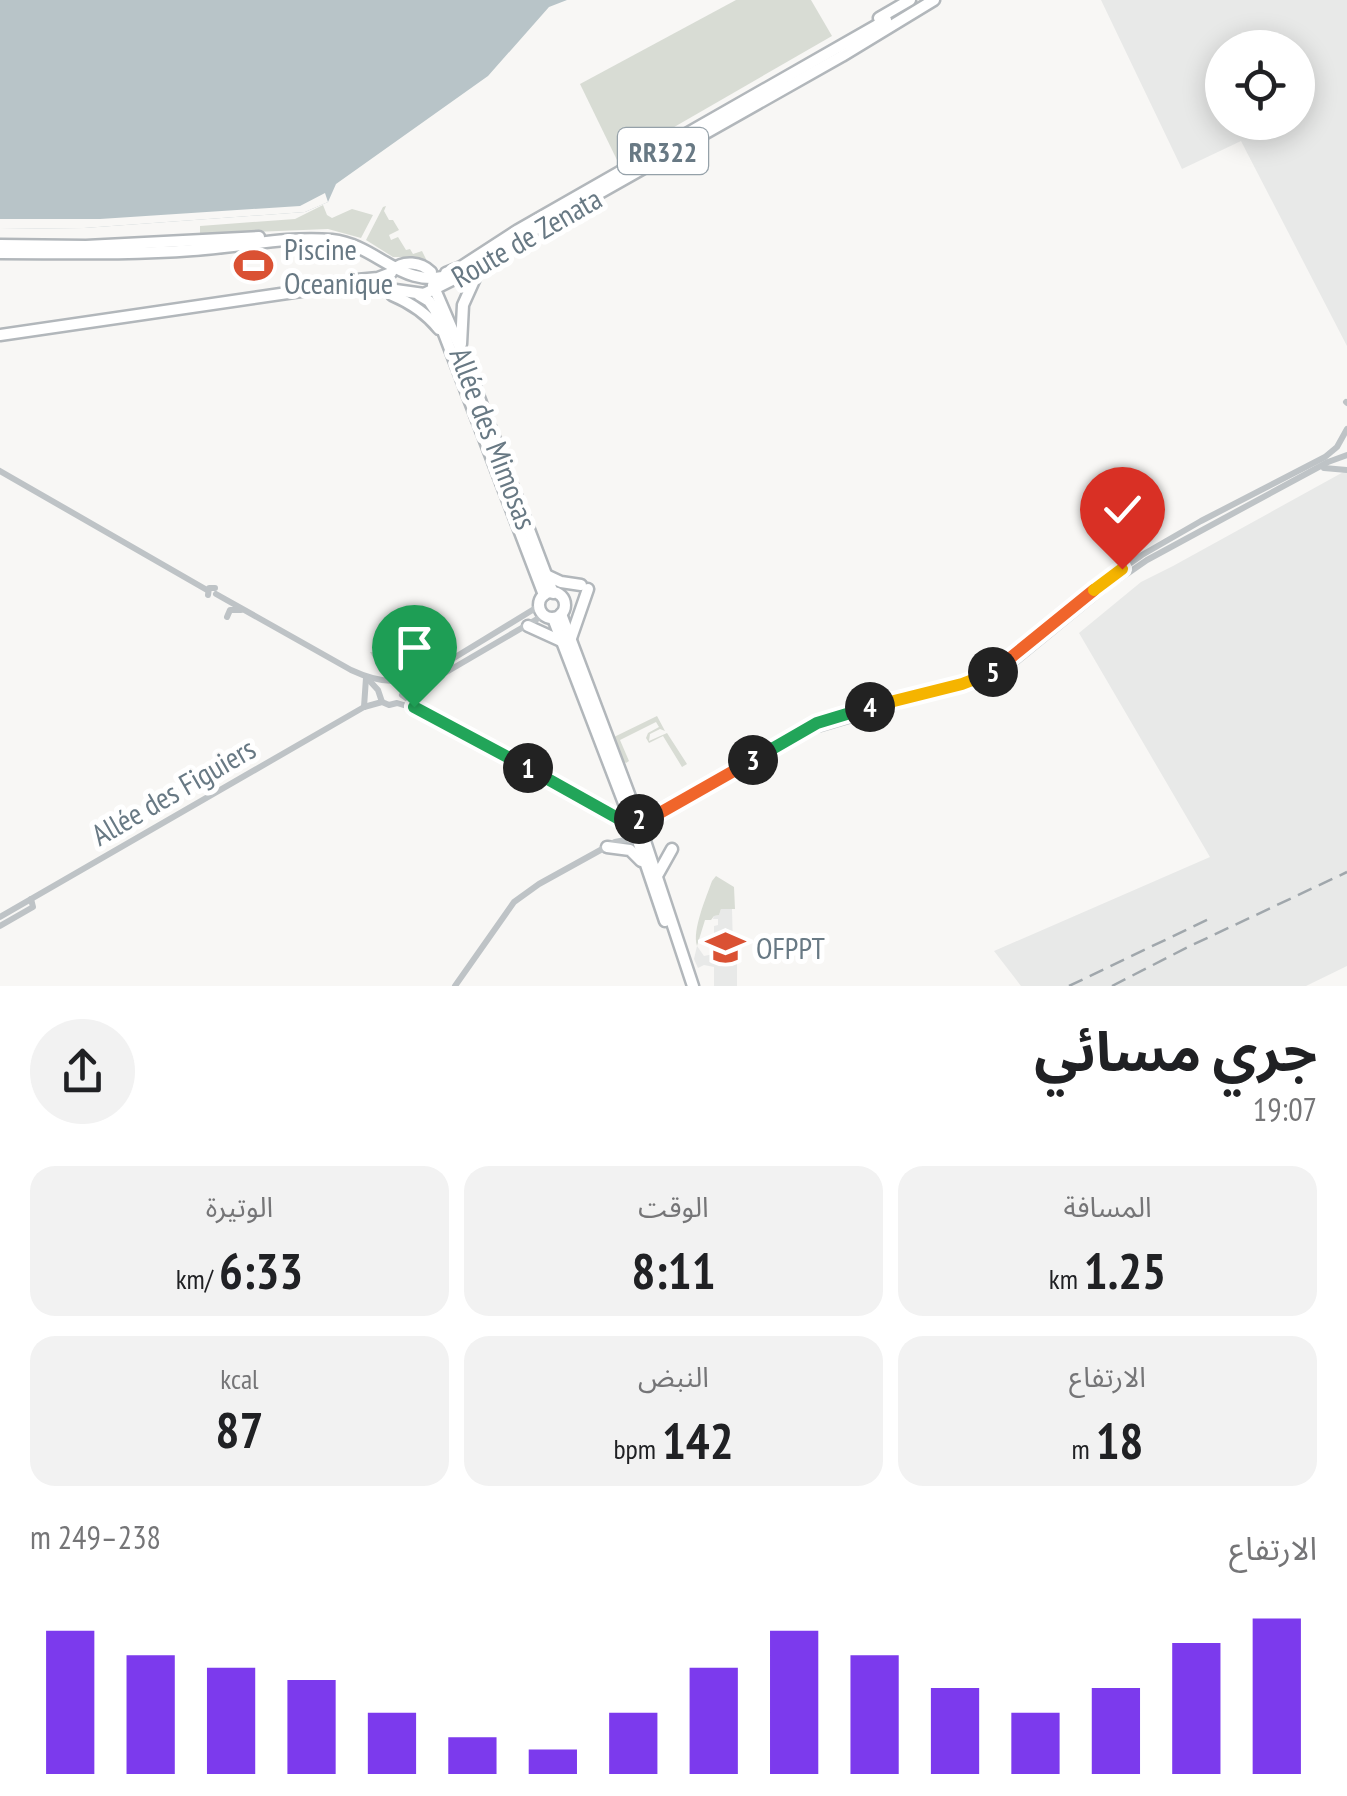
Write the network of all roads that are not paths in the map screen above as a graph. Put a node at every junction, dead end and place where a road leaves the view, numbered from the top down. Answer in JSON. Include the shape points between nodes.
{"nodes":[{"id":1,"x":910,"y":0,"type":"edge"},
{"id":2,"x":928,"y":0,"type":"edge"},
{"id":3,"x":0,"y":245,"type":"edge"},
{"id":4,"x":0,"y":253,"type":"edge"},
{"id":5,"x":482,"y":264,"type":"junction"},
{"id":6,"x":394,"y":269,"type":"junction"},
{"id":7,"x":430,"y":283,"type":"junction"},
{"id":8,"x":363,"y":286,"type":"junction"},
{"id":9,"x":322,"y":288,"type":"junction"},
{"id":10,"x":396,"y":291,"type":"junction"},
{"id":11,"x":0,"y":335,"type":"edge"},
{"id":12,"x":444,"y":337,"type":"junction"},
{"id":13,"x":461,"y":350,"type":"junction"},
{"id":14,"x":1347,"y":430,"type":"edge"},
{"id":15,"x":1342,"y":441,"type":"junction"},
{"id":16,"x":1347,"y":454,"type":"edge"},
{"id":17,"x":1318,"y":468,"type":"junction"},
{"id":18,"x":1347,"y":470,"type":"edge"},
{"id":19,"x":0,"y":471,"type":"edge"},
{"id":20,"x":546,"y":575,"type":"junction"},
{"id":21,"x":198,"y":576,"type":"dead end"},
{"id":22,"x":188,"y":579,"type":"junction"},
{"id":23,"x":549,"y":607,"type":"junction"},
{"id":24,"x":244,"y":610,"type":"junction"},
{"id":25,"x":227,"y":617,"type":"dead end"},
{"id":26,"x":528,"y":626,"type":"junction"},
{"id":27,"x":566,"y":640,"type":"junction"},
{"id":28,"x":366,"y":677,"type":"junction"},
{"id":29,"x":386,"y":682,"type":"junction"},
{"id":30,"x":422,"y":683,"type":"junction"},
{"id":31,"x":399,"y":693,"type":"junction"},
{"id":32,"x":379,"y":696,"type":"junction"},
{"id":33,"x":367,"y":706,"type":"junction"},
{"id":34,"x":419,"y":708,"type":"junction"},
{"id":35,"x":803,"y":732,"type":"junction"},
{"id":36,"x":636,"y":824,"type":"junction"},
{"id":37,"x":611,"y":845,"type":"junction"},
{"id":38,"x":672,"y":849,"type":"dead end"},
{"id":39,"x":653,"y":871,"type":"junction"},
{"id":40,"x":32,"y":903,"type":"junction"},
{"id":41,"x":0,"y":917,"type":"edge"},
{"id":42,"x":0,"y":926,"type":"edge"},
{"id":43,"x":455,"y":986,"type":"edge"},
{"id":44,"x":689,"y":986,"type":"edge"}],
"edges":[{"from":1,"to":7,"type":"main road","name":"Route de Zenata","number":"RR322","via":[[532,215]]},
{"from":2,"to":5,"type":"main road","name":"Route de Zenata","number":"RR322"},
{"from":2,"to":7,"type":"main road","name":"Route de Zenata","number":"RR322"},
{"from":3,"to":6,"type":"main road","via":[[325,234],[350,238]]},
{"from":4,"to":6,"type":"main road","via":[[170,252],[323,240],[359,247]]},
{"from":5,"to":7,"type":"main road","name":"Route de Zenata","number":"RR322"},
{"from":5,"to":13,"type":"main road","via":[[463,305]]},
{"from":6,"to":7,"type":"main road","via":[[406,263],[426,267]]},
{"from":6,"to":9,"type":"main road"},
{"from":6,"to":10,"type":"main road"},
{"from":7,"to":10,"type":"main road"},
{"from":7,"to":12,"type":"main road","name":"Allée des Mimosas"},
{"from":7,"to":13,"type":"main road","name":"Allée des Mimosas"},
{"from":8,"to":9,"type":"main road"},
{"from":8,"to":10,"type":"main road"},
{"from":8,"to":12,"type":"main road","via":[[408,302]]},
{"from":9,"to":11,"type":"main road"},
{"from":12,"to":23,"type":"main road","name":"Allée des Mimosas"},
{"from":13,"to":20,"type":"main road","name":"Allée des Mimosas"},
{"from":14,"to":15,"type":"street"},
{"from":15,"to":16,"type":"street"},
{"from":15,"to":35,"type":"street","via":[[1142,555],[986,676],[842,714]]},
{"from":16,"to":17,"type":"street"},
{"from":17,"to":18,"type":"street"},
{"from":17,"to":35,"type":"street","via":[[1146,560],[992,680]]},
{"from":19,"to":22,"type":"street"},
{"from":20,"to":23,"type":"main road","name":"Allée des Mimosas"},
{"from":20,"to":27,"type":"main road","via":[[584,587]]},
{"from":21,"to":22,"type":"street"},
{"from":22,"to":24,"type":"street"},
{"from":23,"to":26,"type":"street"},
{"from":23,"to":27,"type":"main road","name":"Allée des Mimosas"},
{"from":23,"to":31,"type":"street"},
{"from":24,"to":25,"type":"street","via":[[230,610]]},
{"from":24,"to":28,"type":"street"},
{"from":26,"to":27,"type":"main road"},
{"from":26,"to":30,"type":"street"},
{"from":27,"to":36,"type":"main road","name":"Allée des Mimosas"},
{"from":28,"to":29,"type":"street"},
{"from":28,"to":32,"type":"street"},
{"from":28,"to":33,"type":"street"},
{"from":29,"to":31,"type":"street"},
{"from":29,"to":32,"type":"street","name":"Allée des Figuiers"},
{"from":30,"to":31,"type":"street"},
{"from":30,"to":34,"type":"street"},
{"from":31,"to":32,"type":"street","via":[[389,705]]},
{"from":31,"to":34,"type":"street"},
{"from":32,"to":33,"type":"street","name":"Allée des Figuiers"},
{"from":33,"to":40,"type":"street","name":"Allée des Figuiers"},
{"from":34,"to":36,"type":"street"},
{"from":35,"to":36,"type":"street"},
{"from":36,"to":37,"type":"street"},
{"from":36,"to":39,"type":"main road","name":"Allée des Mimosas"},
{"from":37,"to":39,"type":"main road","via":[[633,852]]},
{"from":37,"to":43,"type":"street","via":[[514,902]]},
{"from":38,"to":39,"type":"main road"},
{"from":39,"to":44,"type":"main road","name":"Allée des Mimosas"},
{"from":40,"to":41,"type":"street","name":"Allée des Figuiers"},
{"from":40,"to":42,"type":"street","name":"Allée des Figuiers"}]}
